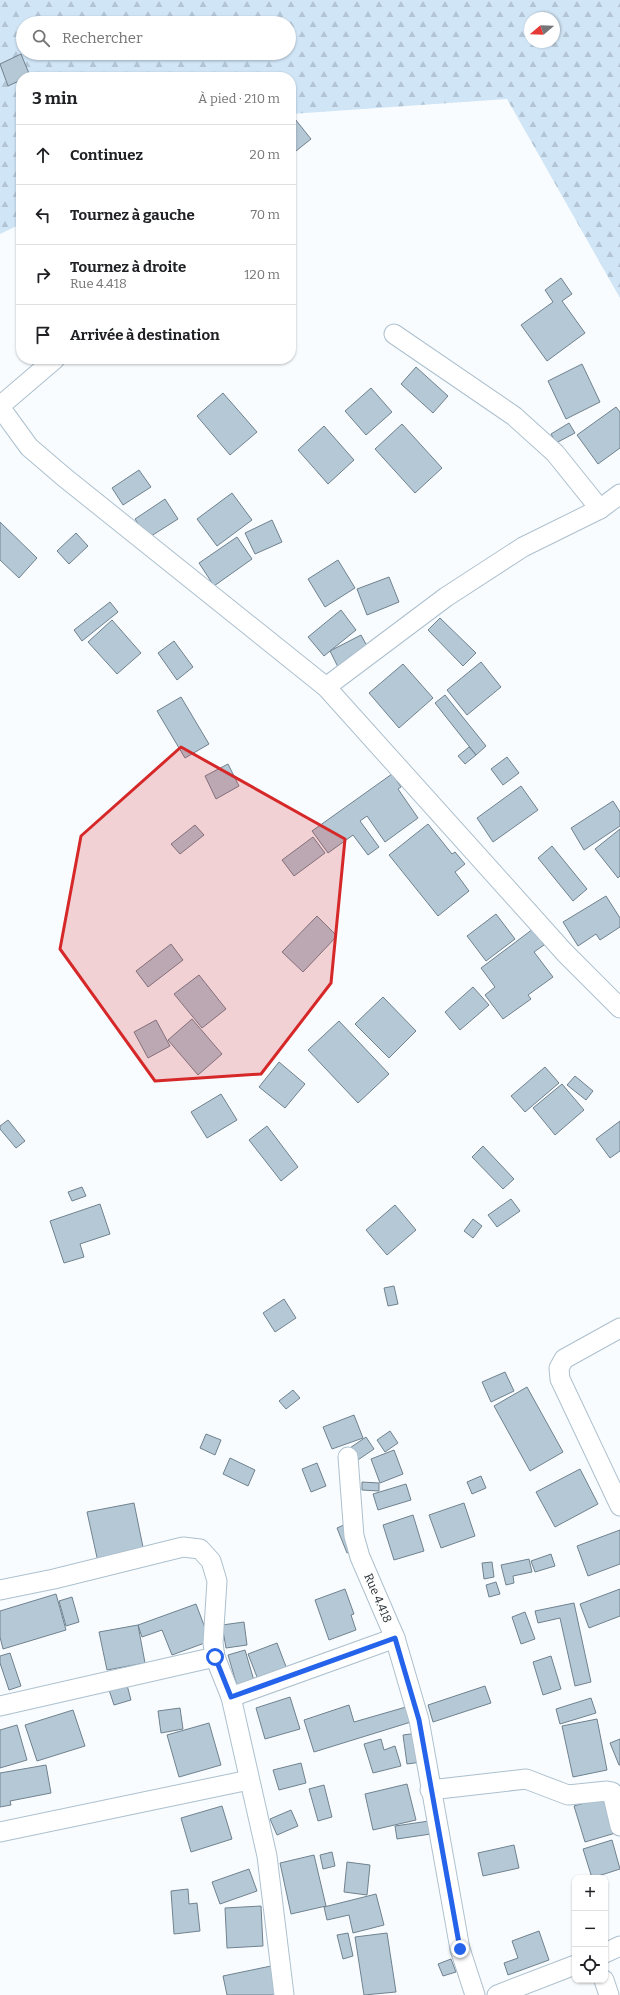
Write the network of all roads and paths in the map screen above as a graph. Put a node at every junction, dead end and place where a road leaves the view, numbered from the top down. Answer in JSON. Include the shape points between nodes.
{"nodes":[{"id":1,"x":394,"y":334,"type":"dead end"},
{"id":2,"x":49,"y":364,"type":"edge"},
{"id":3,"x":0,"y":406,"type":"edge"},
{"id":4,"x":620,"y":494,"type":"edge"},
{"id":5,"x":600,"y":509,"type":"junction"},
{"id":6,"x":326,"y":687,"type":"junction"},
{"id":7,"x":620,"y":1008,"type":"edge"},
{"id":8,"x":620,"y":1328,"type":"edge"},
{"id":9,"x":348,"y":1457,"type":"dead end"},
{"id":10,"x":620,"y":1506,"type":"edge"},
{"id":11,"x":0,"y":1590,"type":"edge"},
{"id":12,"x":395,"y":1638,"type":"junction"},
{"id":13,"x":215,"y":1657,"type":"junction"},
{"id":14,"x":231,"y":1697,"type":"junction"},
{"id":15,"x":0,"y":1706,"type":"edge"},
{"id":16,"x":249,"y":1780,"type":"junction"},
{"id":17,"x":430,"y":1790,"type":"junction"},
{"id":18,"x":620,"y":1826,"type":"edge"},
{"id":19,"x":0,"y":1832,"type":"edge"},
{"id":20,"x":620,"y":1946,"type":"edge"},
{"id":21,"x":608,"y":1952,"type":"edge"},
{"id":22,"x":572,"y":1966,"type":"edge"},
{"id":23,"x":605,"y":1983,"type":"edge"},
{"id":24,"x":284,"y":1995,"type":"edge"},
{"id":25,"x":476,"y":1995,"type":"edge"},
{"id":26,"x":497,"y":1995,"type":"edge"},
{"id":27,"x":609,"y":1995,"type":"edge"}],
"edges":[{"from":1,"to":5,"type":"street","via":[[514,416],[554,453]]},
{"from":2,"to":3,"type":"street"},
{"from":3,"to":6,"type":"street","via":[[29,446],[64,478]]},
{"from":4,"to":5,"type":"street"},
{"from":5,"to":6,"type":"street","via":[[523,547],[446,597]]},
{"from":6,"to":7,"type":"street","via":[[565,953]]},
{"from":8,"to":10,"type":"street","via":[[564,1359],[559,1368],[560,1379]]},
{"from":9,"to":12,"type":"street","name":"Rue 4.418","via":[[354,1536],[360,1557]]},
{"from":11,"to":13,"type":"street","via":[[183,1547],[200,1549],[211,1561],[217,1582],[213,1643]]},
{"from":12,"to":14,"type":"street"},
{"from":12,"to":17,"type":"street","name":"Rue 4.418","via":[[419,1720]]},
{"from":13,"to":14,"type":"street"},
{"from":13,"to":15,"type":"street"},
{"from":14,"to":16,"type":"street"},
{"from":16,"to":19,"type":"street"},
{"from":16,"to":24,"type":"street","via":[[267,1856]]},
{"from":17,"to":18,"type":"street","via":[[526,1779],[568,1795],[607,1791],[612,1792]]},
{"from":17,"to":25,"type":"street","name":"Rue 4.418","via":[[460,1949]]},
{"from":20,"to":21,"type":"street"},
{"from":22,"to":26,"type":"street"},
{"from":23,"to":27,"type":"street"}]}
